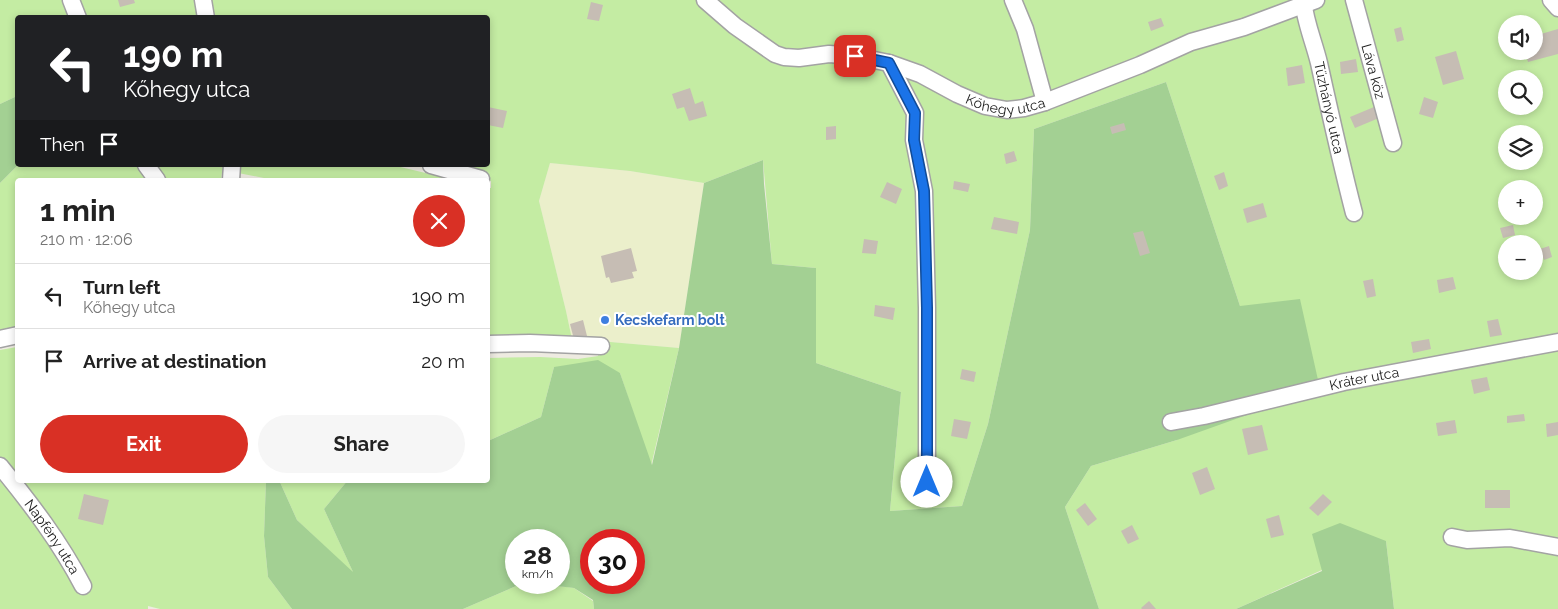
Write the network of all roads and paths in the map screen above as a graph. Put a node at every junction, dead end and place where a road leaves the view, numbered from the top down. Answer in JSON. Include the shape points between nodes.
{"nodes":[{"id":1,"x":71,"y":0,"type":"edge"},
{"id":2,"x":203,"y":0,"type":"edge"},
{"id":3,"x":705,"y":0,"type":"edge"},
{"id":4,"x":1013,"y":0,"type":"edge"},
{"id":5,"x":1354,"y":0,"type":"edge"},
{"id":6,"x":1551,"y":0,"type":"edge"},
{"id":7,"x":1307,"y":2,"type":"edge"},
{"id":8,"x":1558,"y":8,"type":"edge"},
{"id":9,"x":77,"y":15,"type":"edge"},
{"id":10,"x":206,"y":15,"type":"edge"},
{"id":11,"x":889,"y":63,"type":"junction"},
{"id":12,"x":1045,"y":102,"type":"junction"},
{"id":13,"x":1393,"y":143,"type":"dead end"},
{"id":14,"x":147,"y":167,"type":"edge"},
{"id":15,"x":438,"y":167,"type":"edge"},
{"id":16,"x":156,"y":178,"type":"edge"},
{"id":17,"x":478,"y":178,"type":"edge"},
{"id":18,"x":1354,"y":213,"type":"dead end"},
{"id":19,"x":15,"y":336,"type":"edge"},
{"id":20,"x":0,"y":339,"type":"edge"},
{"id":21,"x":1558,"y":342,"type":"edge"},
{"id":22,"x":490,"y":344,"type":"edge"},
{"id":23,"x":601,"y":346,"type":"dead end"},
{"id":24,"x":1171,"y":422,"type":"dead end"},
{"id":25,"x":0,"y":466,"type":"edge"},
{"id":26,"x":927,"y":482,"type":"dead end"},
{"id":27,"x":1452,"y":537,"type":"dead end"},
{"id":28,"x":1558,"y":547,"type":"edge"},
{"id":29,"x":83,"y":586,"type":"dead end"}],
"edges":[{"from":1,"to":9,"type":"street"},
{"from":2,"to":10,"type":"street"},
{"from":3,"to":11,"type":"street","name":"Kőhegy utca","via":[[775,54],[800,58],[829,54],[855,56]]},
{"from":4,"to":12,"type":"street","via":[[1025,29]]},
{"from":5,"to":13,"type":"street","name":"Láva köz"},
{"from":6,"to":8,"type":"street"},
{"from":7,"to":12,"type":"street","name":"Kőhegy utca","via":[[1244,27],[1191,42],[1140,66]]},
{"from":7,"to":18,"type":"street","name":"Tűzhányó utca"},
{"from":11,"to":12,"type":"street","name":"Kőhegy utca","via":[[920,74],[985,106],[1007,110]]},
{"from":11,"to":26,"type":"street","via":[[915,113],[914,140],[924,191]]},
{"from":14,"to":16,"type":"street"},
{"from":15,"to":17,"type":"street"},
{"from":19,"to":20,"type":"street"},
{"from":21,"to":24,"type":"street","name":"Kráter utca","via":[[1344,382]]},
{"from":22,"to":23,"type":"street"},
{"from":25,"to":29,"type":"street","name":"Napfény utca","via":[[41,518]]},
{"from":27,"to":28,"type":"street","via":[[1467,540],[1510,538]]}]}
